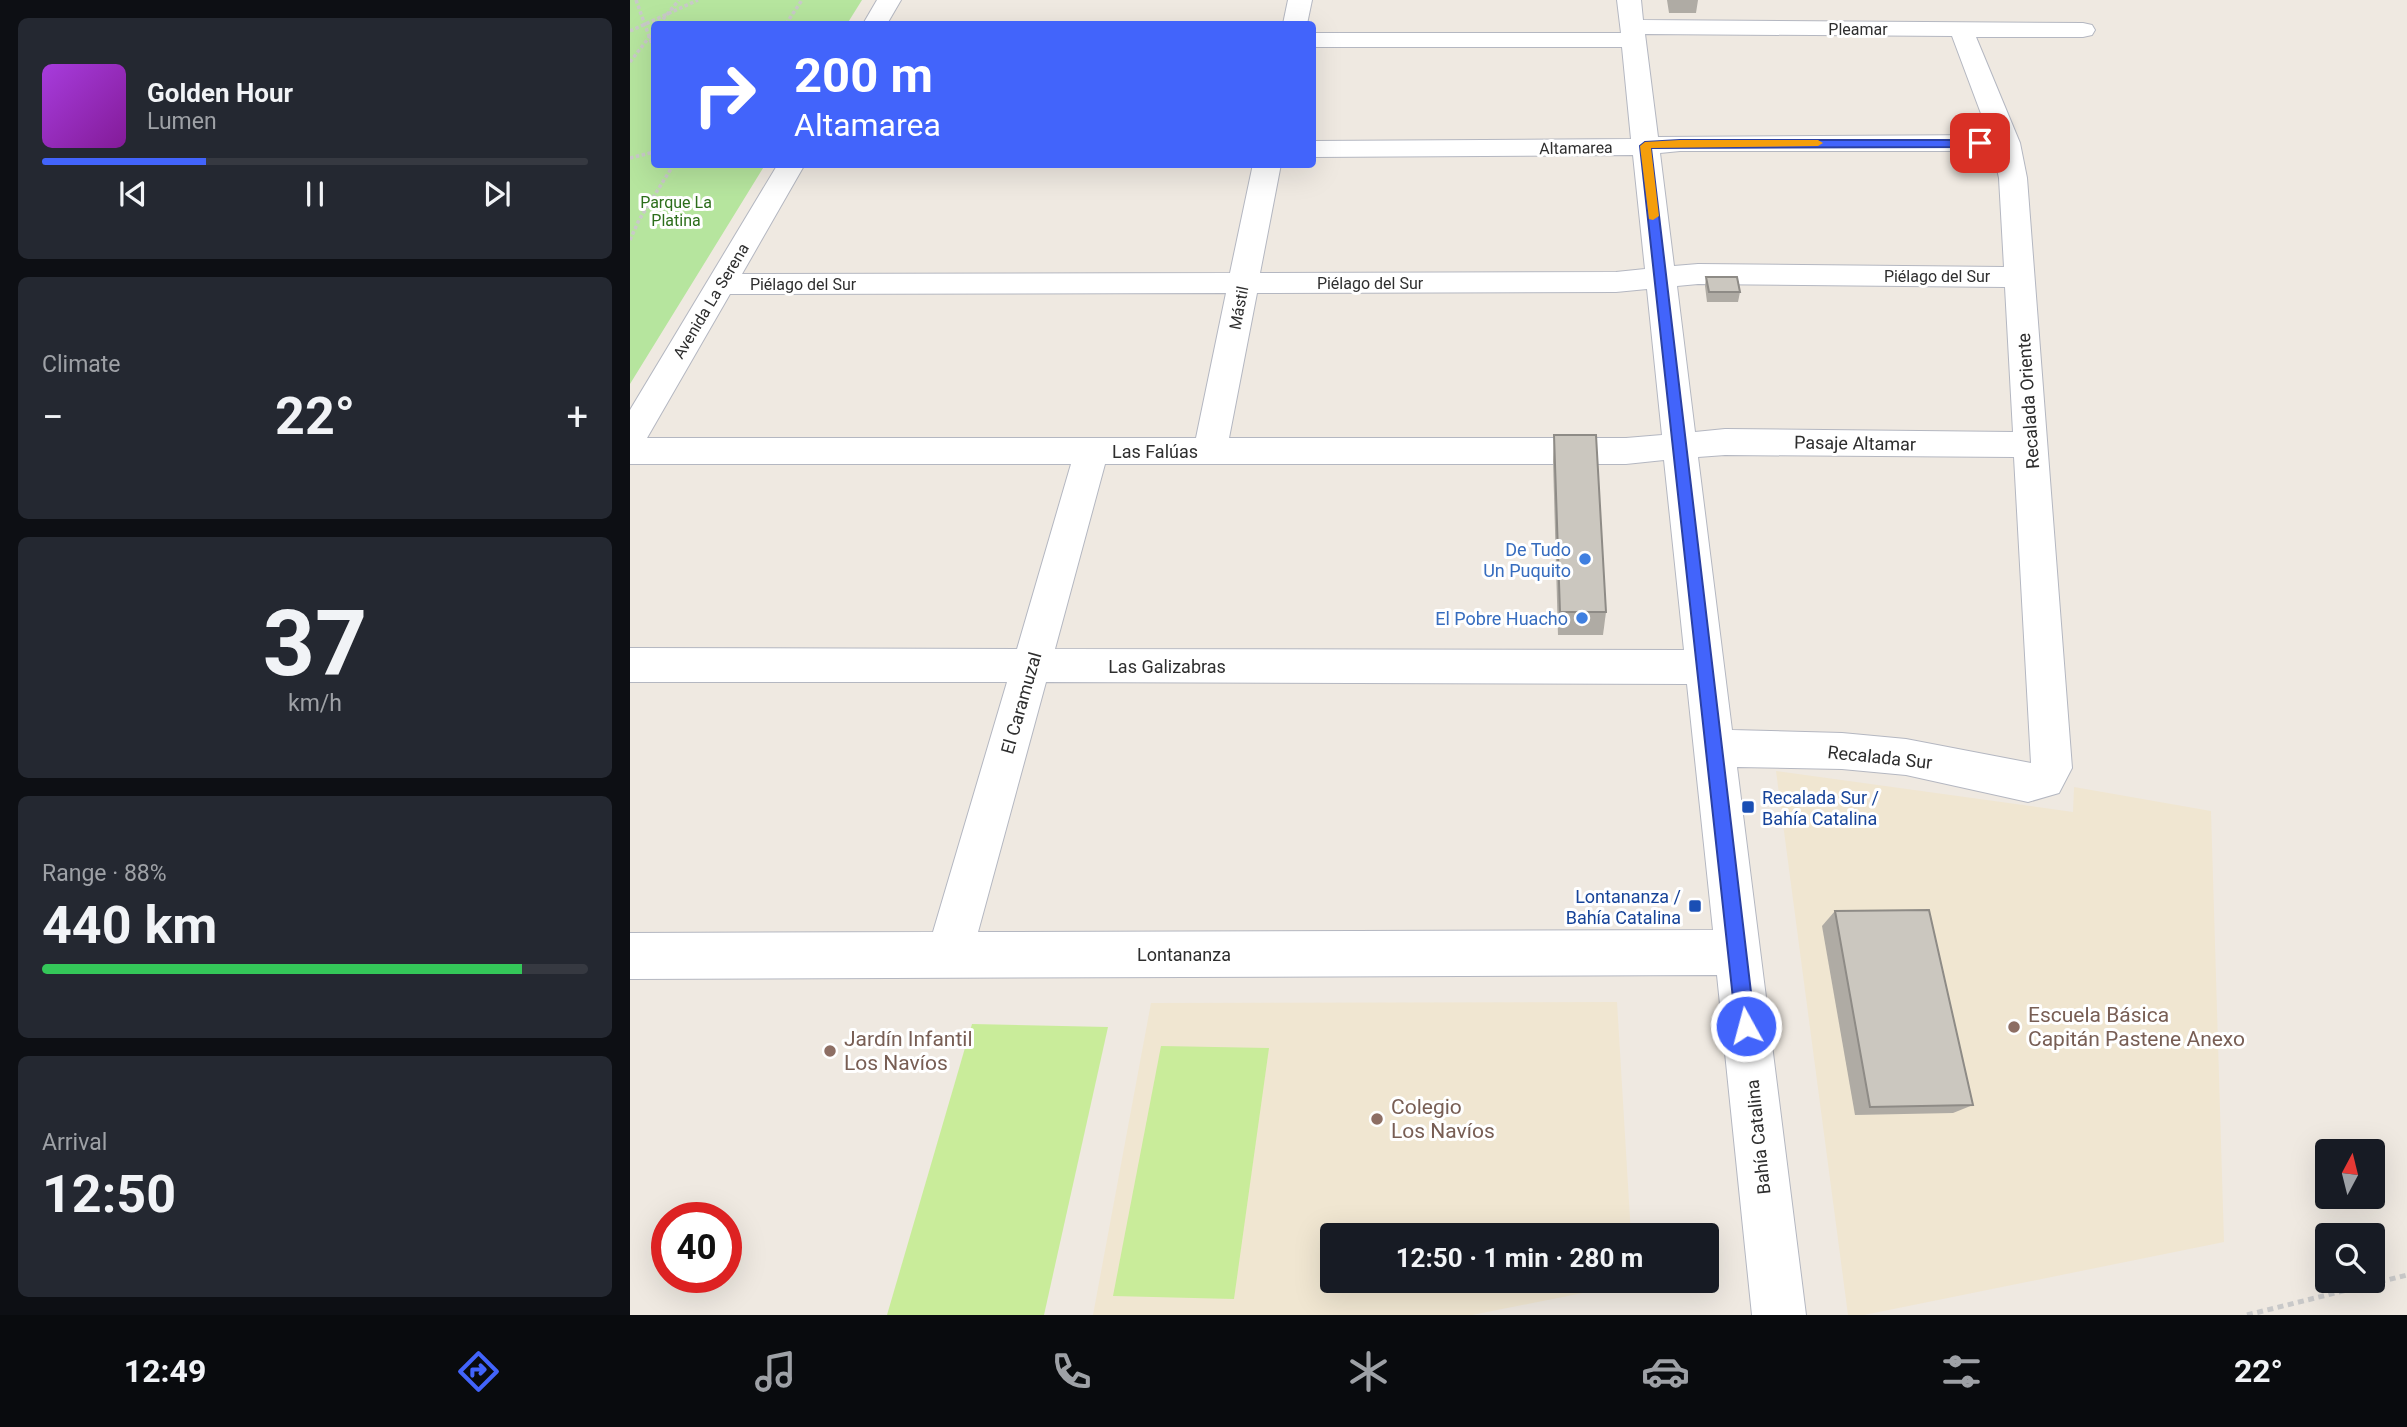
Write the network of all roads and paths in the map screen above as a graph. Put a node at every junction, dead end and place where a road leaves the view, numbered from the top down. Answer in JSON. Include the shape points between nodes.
{"nodes":[{"id":1,"x":636,"y":0,"type":"edge"},
{"id":2,"x":679,"y":0,"type":"edge"},
{"id":3,"x":698,"y":0,"type":"edge"},
{"id":4,"x":802,"y":0,"type":"edge"},
{"id":5,"x":889,"y":0,"type":"edge"},
{"id":6,"x":1300,"y":0,"type":"edge"},
{"id":7,"x":667,"y":14,"type":"junction"},
{"id":8,"x":651,"y":21,"type":"edge"},
{"id":9,"x":652,"y":21,"type":"edge"},
{"id":10,"x":661,"y":21,"type":"edge"},
{"id":11,"x":788,"y":21,"type":"edge"},
{"id":12,"x":877,"y":21,"type":"edge"},
{"id":13,"x":1296,"y":21,"type":"edge"},
{"id":14,"x":1631,"y":23,"type":"edge"},
{"id":15,"x":645,"y":24,"type":"junction"},
{"id":16,"x":1961,"y":29,"type":"junction"},
{"id":17,"x":2084,"y":30,"type":"dead end"},
{"id":18,"x":630,"y":31,"type":"edge"},
{"id":19,"x":651,"y":35,"type":"edge"},
{"id":20,"x":649,"y":37,"type":"junction"},
{"id":21,"x":1316,"y":40,"type":"edge"},
{"id":22,"x":651,"y":42,"type":"edge"},
{"id":23,"x":630,"y":61,"type":"edge"},
{"id":24,"x":2007,"y":143,"type":"junction"},
{"id":25,"x":1645,"y":146,"type":"junction"},
{"id":26,"x":1316,"y":149,"type":"edge"},
{"id":27,"x":651,"y":153,"type":"edge"},
{"id":28,"x":630,"y":158,"type":"edge"},
{"id":29,"x":672,"y":168,"type":"edge"},
{"id":30,"x":790,"y":168,"type":"edge"},
{"id":31,"x":1266,"y":168,"type":"edge"},
{"id":32,"x":630,"y":240,"type":"edge"},
{"id":33,"x":2019,"y":277,"type":"junction"},
{"id":34,"x":1660,"y":278,"type":"junction"},
{"id":35,"x":1244,"y":283,"type":"junction"},
{"id":36,"x":721,"y":284,"type":"junction"},
{"id":37,"x":630,"y":438,"type":"edge"},
{"id":38,"x":2031,"y":445,"type":"junction"},
{"id":39,"x":1679,"y":446,"type":"junction"},
{"id":40,"x":630,"y":451,"type":"edge"},
{"id":41,"x":1092,"y":451,"type":"junction"},
{"id":42,"x":1210,"y":452,"type":"junction"},
{"id":43,"x":630,"y":665,"type":"edge"},
{"id":44,"x":1031,"y":666,"type":"junction"},
{"id":45,"x":1704,"y":667,"type":"junction"},
{"id":46,"x":1714,"y":748,"type":"junction"},
{"id":47,"x":2044,"y":780,"type":"joint"},
{"id":48,"x":1737,"y":952,"type":"junction"},
{"id":49,"x":949,"y":955,"type":"junction"},
{"id":50,"x":630,"y":956,"type":"edge"},
{"id":51,"x":2407,"y":1275,"type":"edge"},
{"id":52,"x":1779,"y":1315,"type":"edge"},
{"id":53,"x":2247,"y":1315,"type":"edge"}],
"edges":[{"from":1,"to":15,"type":"path"},
{"from":2,"to":7,"type":"path"},
{"from":3,"to":7,"type":"path"},
{"from":4,"to":11,"type":"path"},
{"from":5,"to":12,"type":"street"},
{"from":6,"to":13,"type":"street"},
{"from":7,"to":9,"type":"path"},
{"from":7,"to":10,"type":"path"},
{"from":8,"to":15,"type":"path"},
{"from":14,"to":16,"type":"street","name":"Pleamar"},
{"from":14,"to":21,"type":"street","name":"Pleamar"},
{"from":14,"to":25,"type":"street","name":"Bahía Catalina"},
{"from":15,"to":18,"type":"path"},
{"from":15,"to":20,"type":"path"},
{"from":16,"to":17,"type":"street","name":"Pleamar","via":[[2006,20]]},
{"from":16,"to":24,"type":"street","name":"Recalada Oriente"},
{"from":19,"to":20,"type":"path"},
{"from":20,"to":22,"type":"path"},
{"from":20,"to":23,"type":"path"},
{"from":24,"to":25,"type":"street","name":"Altamarea"},
{"from":24,"to":33,"type":"street","name":"Recalada Oriente"},
{"from":25,"to":26,"type":"street","name":"Altamarea"},
{"from":25,"to":34,"type":"street","name":"Bahía Catalina"},
{"from":27,"to":28,"type":"path"},
{"from":29,"to":32,"type":"path"},
{"from":30,"to":36,"type":"street","name":"Avenida La Serena"},
{"from":31,"to":35,"type":"street","name":"Mástil"},
{"from":33,"to":34,"type":"street","name":"Piélago del Sur","via":[[1698,274]]},
{"from":33,"to":38,"type":"street","name":"Recalada Oriente"},
{"from":34,"to":35,"type":"street","name":"Piélago del Sur"},
{"from":34,"to":39,"type":"street","name":"Bahía Catalina"},
{"from":35,"to":36,"type":"street","name":"Piélago del Sur"},
{"from":35,"to":42,"type":"street","name":"Mástil"},
{"from":36,"to":37,"type":"street","name":"Avenida La Serena"},
{"from":38,"to":39,"type":"street","name":"Pasaje Altamar","via":[[1725,442]]},
{"from":38,"to":47,"type":"street","name":"Recalada Oriente","via":[[2052,761]]},
{"from":39,"to":42,"type":"street","name":"Las Falúas","via":[[1626,452]]},
{"from":39,"to":45,"type":"street","name":"Bahía Catalina"},
{"from":40,"to":41,"type":"street","name":"Las Falúas"},
{"from":41,"to":42,"type":"street","name":"Las Falúas"},
{"from":41,"to":44,"type":"street","name":"El Caramuzal"},
{"from":43,"to":44,"type":"street","name":"Las Galizabras"},
{"from":44,"to":45,"type":"street","name":"Las Galizabras"},
{"from":44,"to":49,"type":"street","name":"El Caramuzal"},
{"from":45,"to":46,"type":"street","name":"Bahía Catalina"},
{"from":46,"to":47,"type":"street","name":"Recalada Sur","via":[[1874,753],[2028,783]]},
{"from":46,"to":48,"type":"street","name":"Bahía Catalina"},
{"from":48,"to":49,"type":"street","name":"Lontananza"},
{"from":48,"to":52,"type":"street","name":"Bahía Catalina"},
{"from":49,"to":50,"type":"street","name":"Lontananza"},
{"from":51,"to":53,"type":"path"}]}
